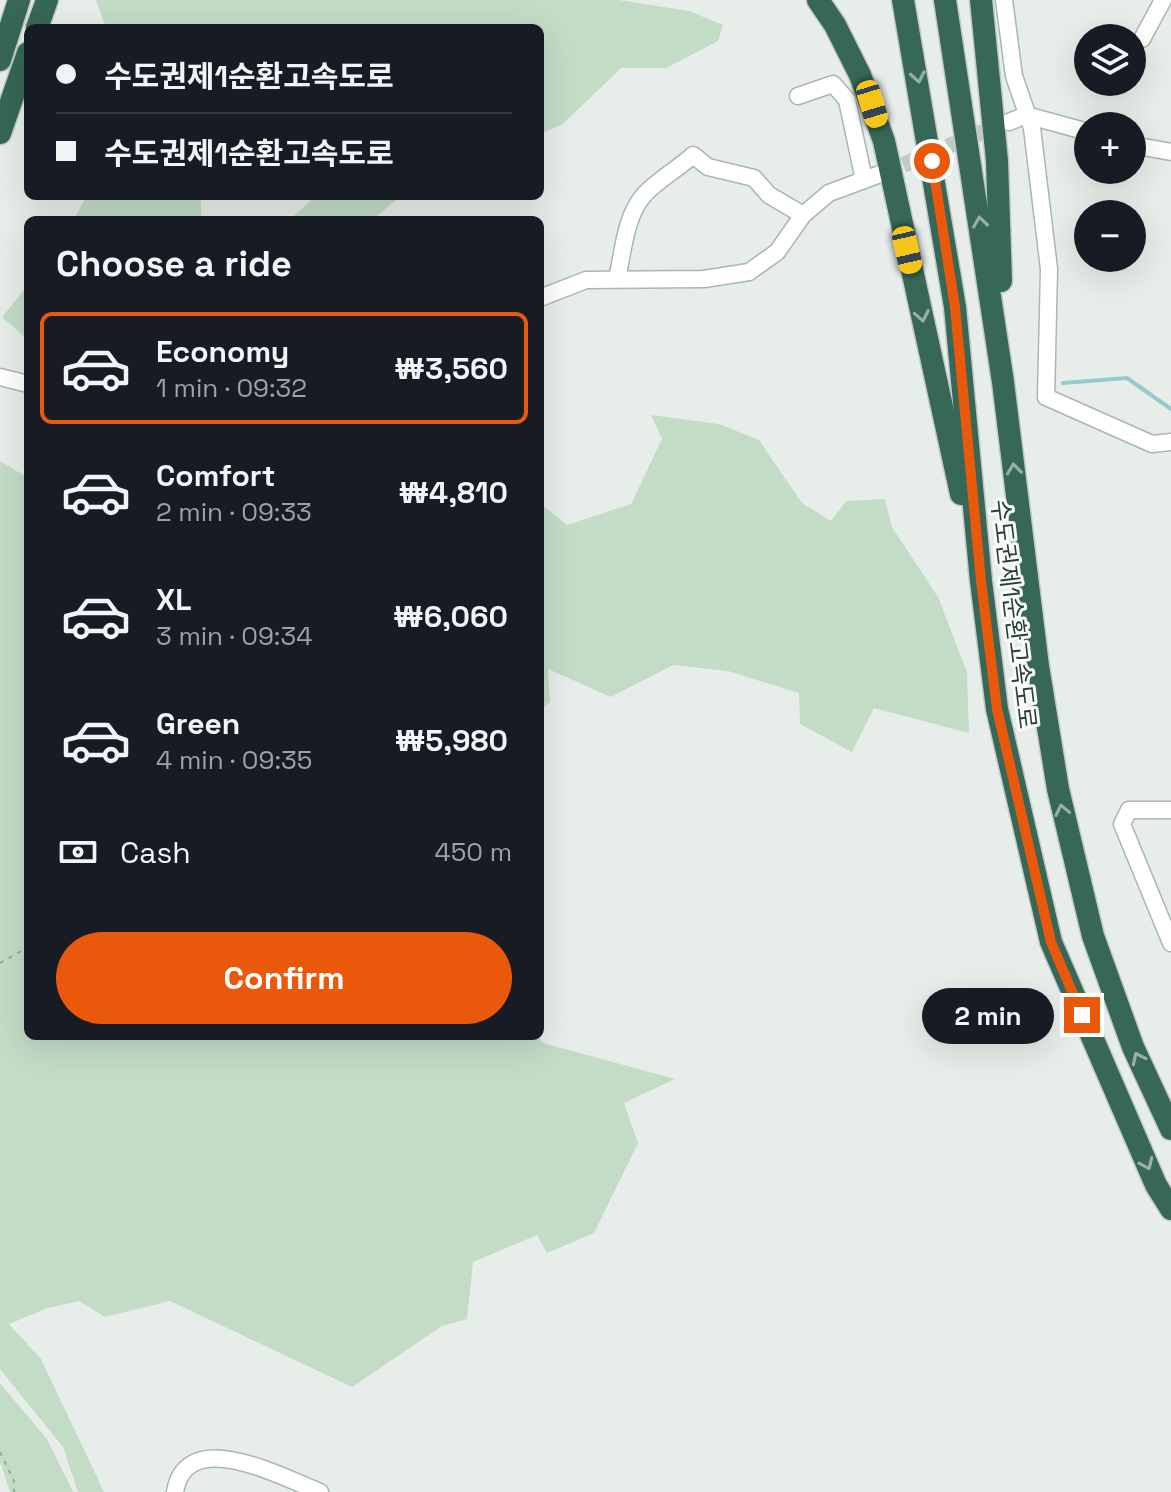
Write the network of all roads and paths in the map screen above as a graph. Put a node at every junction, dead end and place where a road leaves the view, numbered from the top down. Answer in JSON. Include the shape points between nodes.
{"nodes":[{"id":1,"x":19,"y":0,"type":"edge"},
{"id":2,"x":47,"y":0,"type":"edge"},
{"id":3,"x":818,"y":0,"type":"edge"},
{"id":4,"x":903,"y":0,"type":"edge"},
{"id":5,"x":945,"y":0,"type":"edge"},
{"id":6,"x":981,"y":0,"type":"edge"},
{"id":7,"x":1004,"y":0,"type":"edge"},
{"id":8,"x":1163,"y":0,"type":"edge"},
{"id":9,"x":38,"y":24,"type":"edge"},
{"id":10,"x":1146,"y":32,"type":"edge"},
{"id":11,"x":0,"y":60,"type":"edge"},
{"id":12,"x":24,"y":64,"type":"edge"},
{"id":13,"x":798,"y":96,"type":"dead end"},
{"id":14,"x":1026,"y":115,"type":"junction"},
{"id":15,"x":1009,"y":122,"type":"tunnel mouth"},
{"id":16,"x":1074,"y":128,"type":"edge"},
{"id":17,"x":0,"y":133,"type":"edge"},
{"id":18,"x":1146,"y":148,"type":"edge"},
{"id":19,"x":1171,"y":152,"type":"edge"},
{"id":20,"x":803,"y":215,"type":"junction"},
{"id":21,"x":617,"y":279,"type":"junction"},
{"id":22,"x":544,"y":296,"type":"edge"},
{"id":23,"x":0,"y":377,"type":"edge"},
{"id":24,"x":1003,"y":382,"type":"junction"},
{"id":25,"x":24,"y":383,"type":"edge"},
{"id":26,"x":1171,"y":442,"type":"edge"},
{"id":27,"x":981,"y":581,"type":"junction"},
{"id":28,"x":1171,"y":810,"type":"edge"},
{"id":29,"x":1171,"y":943,"type":"edge"},
{"id":30,"x":24,"y":949,"type":"edge"},
{"id":31,"x":0,"y":963,"type":"edge"},
{"id":32,"x":1171,"y":1129,"type":"edge"},
{"id":33,"x":1171,"y":1209,"type":"edge"},
{"id":34,"x":0,"y":1452,"type":"edge"},
{"id":35,"x":14,"y":1492,"type":"edge"},
{"id":36,"x":175,"y":1492,"type":"edge"},
{"id":37,"x":320,"y":1492,"type":"edge"}],
"edges":[{"from":1,"to":11,"type":"highway"},
{"from":2,"to":9,"type":"highway"},
{"from":3,"to":27,"type":"highway","one_way":true,"via":[[860,75],[884,141]]},
{"from":4,"to":27,"type":"highway","name":"수도권제1순환고속도로","one_way":true,"via":[[955,307]]},
{"from":24,"to":5,"type":"highway","name":"수도권제1순환고속도로","one_way":true},
{"from":6,"to":24,"type":"highway","via":[[997,161]]},
{"from":7,"to":14,"type":"street","via":[[1014,76]]},
{"from":8,"to":10,"type":"street"},
{"from":12,"to":17,"type":"highway"},
{"from":13,"to":20,"type":"street","via":[[833,84],[847,100],[872,177],[829,193]]},
{"from":14,"to":15,"type":"street"},
{"from":14,"to":16,"type":"street"},
{"from":14,"to":26,"type":"street","via":[[1032,128],[1049,269],[1046,397],[1152,444]]},
{"from":18,"to":19,"type":"street"},
{"from":20,"to":21,"type":"street","via":[[777,252],[749,272],[704,279]]},
{"from":20,"to":21,"type":"street","via":[[769,195],[754,178],[708,167],[693,155],[644,194],[631,216]]},
{"from":21,"to":22,"type":"street","via":[[586,280]]},
{"from":23,"to":25,"type":"street"},
{"from":32,"to":24,"type":"highway","name":"수도권제1순환고속도로","one_way":true,"via":[[1133,1047],[1098,950],[1072,853],[1038,666]]},
{"from":27,"to":33,"type":"highway","name":"수도권제1순환고속도로","one_way":true,"via":[[997,709],[1051,942]]},
{"from":28,"to":29,"type":"street","via":[[1129,810],[1122,824]]},
{"from":30,"to":31,"type":"path"},
{"from":34,"to":35,"type":"path"},
{"from":36,"to":37,"type":"street","via":[[178,1475],[191,1462],[214,1458],[250,1464]]}]}
